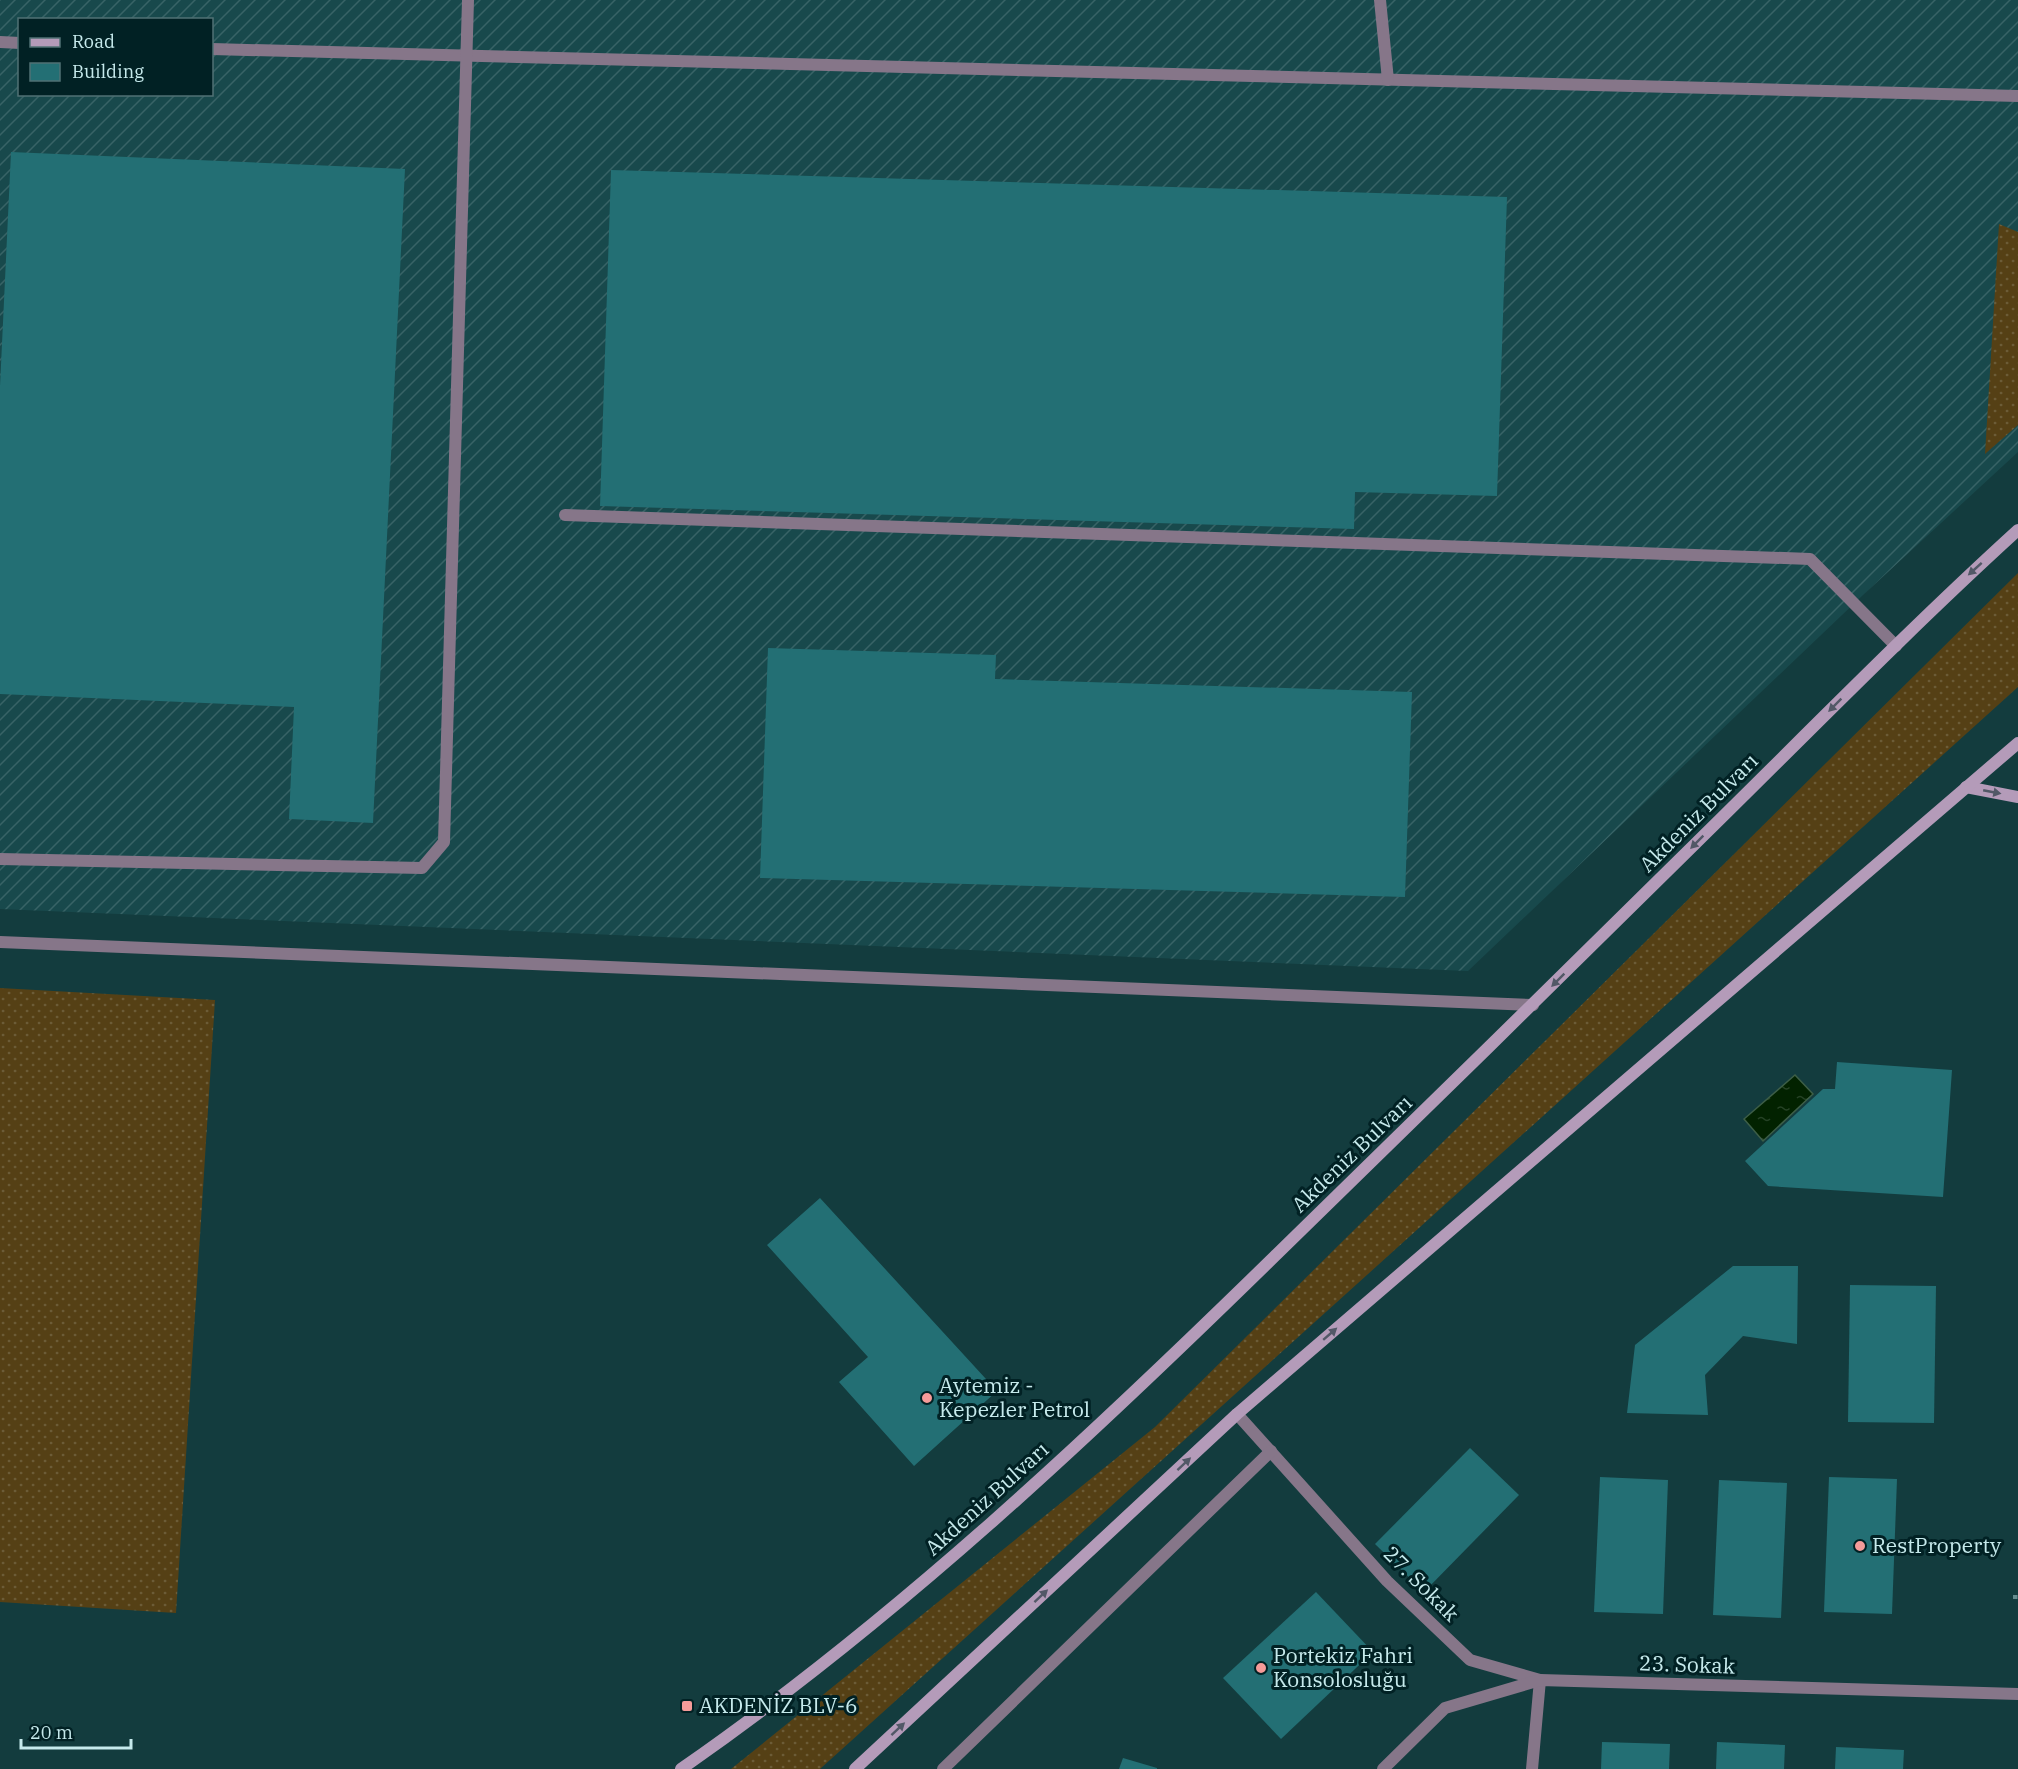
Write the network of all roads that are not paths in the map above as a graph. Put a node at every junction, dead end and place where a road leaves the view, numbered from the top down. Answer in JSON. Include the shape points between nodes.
{"nodes":[{"id":1,"x":468,"y":0,"type":"edge"},
{"id":2,"x":1380,"y":0,"type":"edge"},
{"id":3,"x":0,"y":42,"type":"edge"},
{"id":4,"x":18,"y":43,"type":"edge"},
{"id":5,"x":213,"y":49,"type":"edge"},
{"id":6,"x":468,"y":57,"type":"junction"},
{"id":7,"x":1388,"y":80,"type":"junction"},
{"id":8,"x":2018,"y":96,"type":"edge"},
{"id":9,"x":565,"y":515,"type":"dead end"},
{"id":10,"x":2018,"y":530,"type":"edge"},
{"id":11,"x":1896,"y":646,"type":"junction"},
{"id":12,"x":2018,"y":743,"type":"edge"},
{"id":13,"x":1966,"y":787,"type":"junction"},
{"id":14,"x":2018,"y":797,"type":"edge"},
{"id":15,"x":0,"y":859,"type":"edge"},
{"id":16,"x":0,"y":942,"type":"edge"},
{"id":17,"x":1533,"y":1005,"type":"junction"},
{"id":18,"x":1237,"y":1414,"type":"junction"},
{"id":19,"x":1271,"y":1451,"type":"junction"},
{"id":20,"x":1540,"y":1680,"type":"junction"},
{"id":21,"x":2018,"y":1694,"type":"edge"},
{"id":22,"x":681,"y":1769,"type":"edge"},
{"id":23,"x":855,"y":1769,"type":"edge"},
{"id":24,"x":943,"y":1769,"type":"edge"},
{"id":25,"x":1383,"y":1769,"type":"edge"},
{"id":26,"x":1532,"y":1769,"type":"edge"}],
"edges":[{"from":1,"to":6,"type":"street"},
{"from":2,"to":7,"type":"street"},
{"from":3,"to":4,"type":"street"},
{"from":5,"to":6,"type":"street"},
{"from":6,"to":7,"type":"street"},
{"from":6,"to":15,"type":"street","via":[[444,842],[422,868]]},
{"from":7,"to":8,"type":"street"},
{"from":9,"to":11,"type":"street","via":[[1810,560]]},
{"from":10,"to":11,"type":"main road","name":"Akdeniz Bulvarı","one_way":true},
{"from":11,"to":17,"type":"main road","name":"Akdeniz Bulvarı","one_way":true},
{"from":12,"to":13,"type":"main road"},
{"from":13,"to":14,"type":"main road","one_way":true},
{"from":18,"to":13,"type":"main road","one_way":true},
{"from":16,"to":17,"type":"street"},
{"from":17,"to":22,"type":"main road","name":"Akdeniz Bulvarı","via":[[1145,1383],[948,1562],[731,1735]]},
{"from":18,"to":19,"type":"street","name":"27. Sokak"},
{"from":23,"to":18,"type":"main road","one_way":true},
{"from":19,"to":20,"type":"street","name":"27. Sokak","via":[[1387,1581],[1470,1660]]},
{"from":19,"to":24,"type":"street"},
{"from":20,"to":21,"type":"street","name":"23. Sokak"},
{"from":20,"to":25,"type":"street","name":"23. Sokak","via":[[1445,1708]]},
{"from":20,"to":26,"type":"street"}]}
